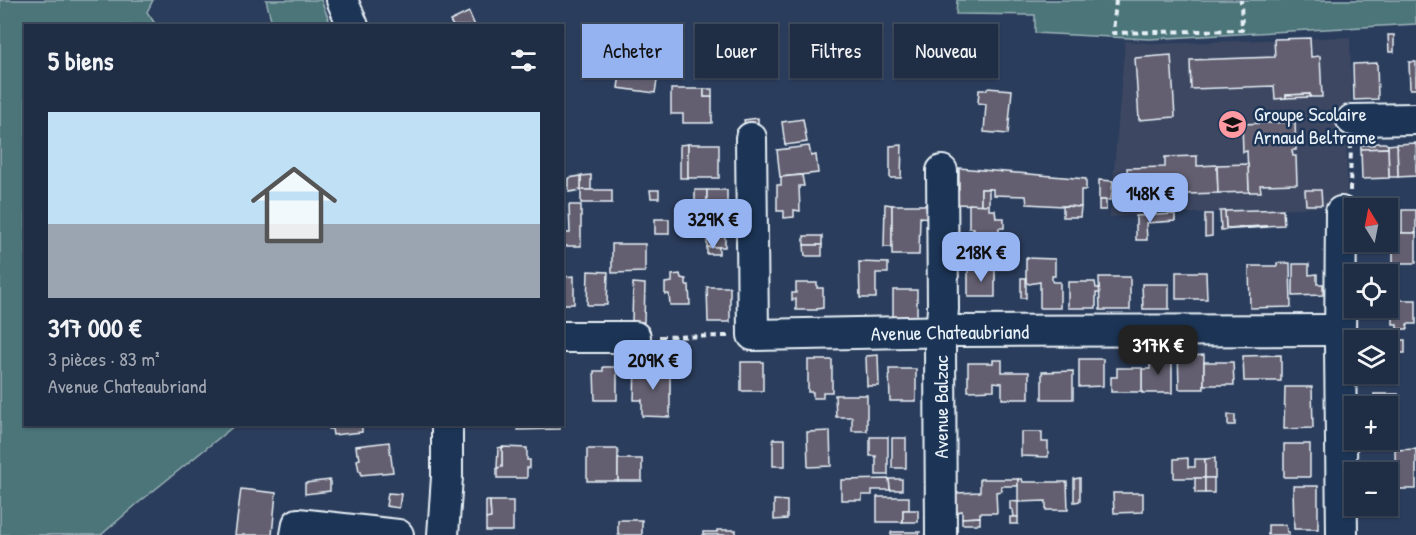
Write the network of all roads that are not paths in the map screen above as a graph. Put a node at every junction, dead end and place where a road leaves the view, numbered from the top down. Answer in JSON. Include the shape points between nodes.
{"nodes":[{"id":1,"x":342,"y":0,"type":"edge"},
{"id":2,"x":352,"y":24,"type":"edge"},
{"id":3,"x":1416,"y":119,"type":"edge"},
{"id":4,"x":1353,"y":120,"type":"road end"},
{"id":5,"x":751,"y":138,"type":"dead end"},
{"id":6,"x":942,"y":171,"type":"dead end"},
{"id":7,"x":1344,"y":229,"type":"edge"},
{"id":8,"x":1340,"y":330,"type":"junction"},
{"id":9,"x":940,"y":332,"type":"junction"},
{"id":10,"x":564,"y":337,"type":"edge"},
{"id":11,"x":635,"y":337,"type":"road end"},
{"id":12,"x":447,"y":426,"type":"edge"},
{"id":13,"x":296,"y":535,"type":"edge"},
{"id":14,"x":398,"y":535,"type":"edge"},
{"id":15,"x":443,"y":535,"type":"edge"},
{"id":16,"x":941,"y":535,"type":"edge"},
{"id":17,"x":1342,"y":535,"type":"edge"}],
"edges":[{"from":1,"to":2,"type":"street"},
{"from":3,"to":4,"type":"street"},
{"from":5,"to":9,"type":"street","name":"Avenue Chateaubriand","via":[[753,335]]},
{"from":6,"to":9,"type":"street","name":"Avenue Balzac"},
{"from":7,"to":8,"type":"street"},
{"from":8,"to":9,"type":"street","name":"Avenue Chateaubriand"},
{"from":8,"to":17,"type":"street"},
{"from":9,"to":16,"type":"street","name":"Avenue Balzac"},
{"from":10,"to":11,"type":"street"},
{"from":12,"to":15,"type":"street"},
{"from":13,"to":14,"type":"street","via":[[298,524]]}]}
